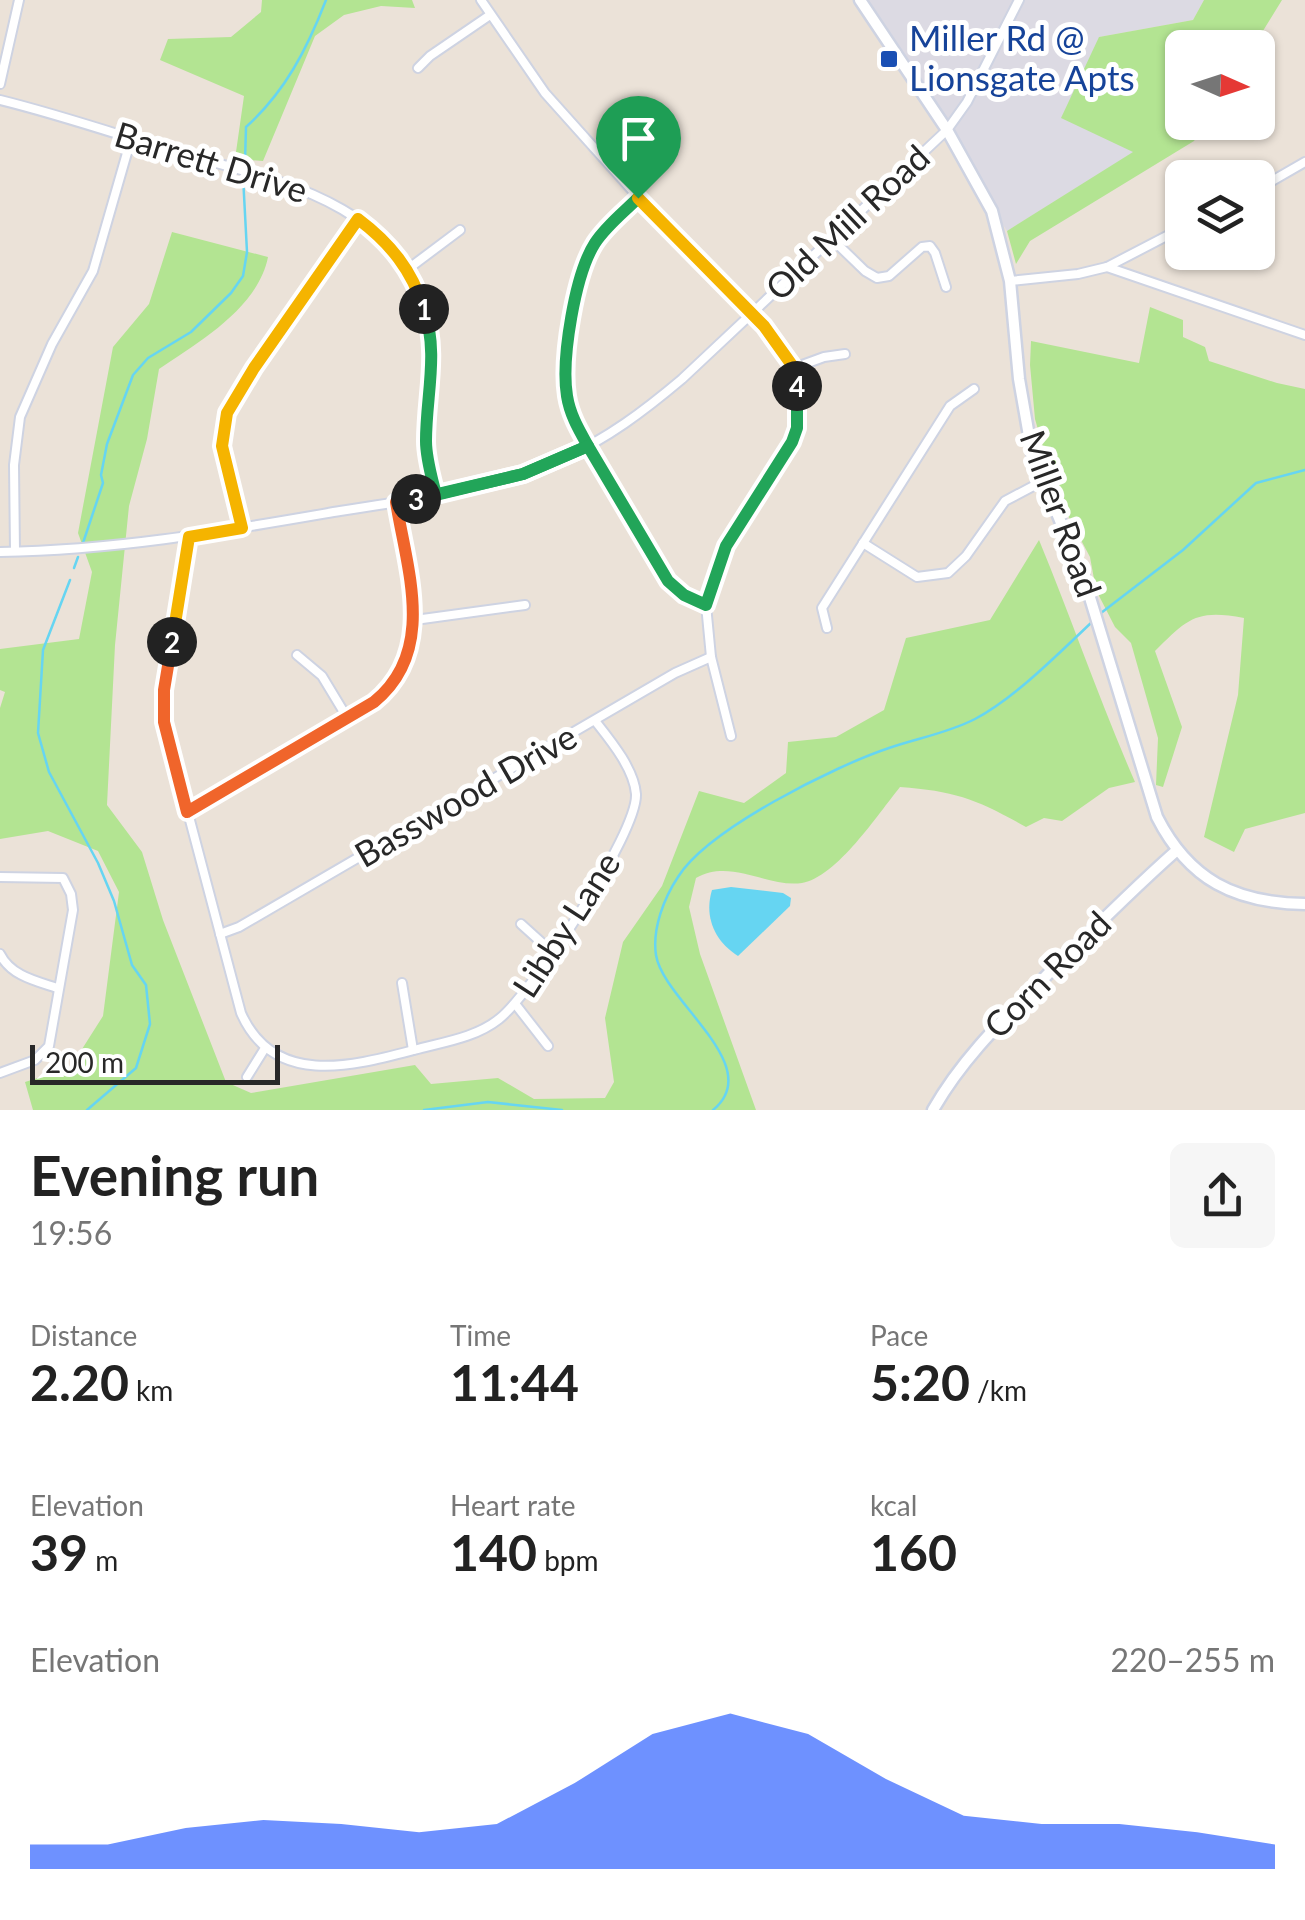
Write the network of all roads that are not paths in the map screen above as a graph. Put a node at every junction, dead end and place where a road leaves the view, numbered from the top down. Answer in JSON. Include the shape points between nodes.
{"nodes":[{"id":1,"x":19,"y":0,"type":"edge"},
{"id":2,"x":481,"y":0,"type":"edge"},
{"id":3,"x":860,"y":0,"type":"edge"},
{"id":4,"x":1019,"y":0,"type":"edge"},
{"id":5,"x":490,"y":15,"type":"junction"},
{"id":6,"x":418,"y":68,"type":"dead end"},
{"id":7,"x":0,"y":84,"type":"edge"},
{"id":8,"x":0,"y":100,"type":"edge"},
{"id":9,"x":947,"y":130,"type":"junction"},
{"id":10,"x":132,"y":139,"type":"junction"},
{"id":11,"x":1305,"y":162,"type":"edge"},
{"id":12,"x":1275,"y":179,"type":"edge"},
{"id":13,"x":638,"y":198,"type":"junction"},
{"id":14,"x":358,"y":219,"type":"junction"},
{"id":15,"x":460,"y":230,"type":"dead end"},
{"id":16,"x":1165,"y":237,"type":"edge"},
{"id":17,"x":832,"y":239,"type":"junction"},
{"id":18,"x":1107,"y":267,"type":"junction"},
{"id":19,"x":408,"y":268,"type":"junction"},
{"id":20,"x":1010,"y":281,"type":"junction"},
{"id":21,"x":946,"y":287,"type":"dead end"},
{"id":22,"x":752,"y":314,"type":"junction"},
{"id":23,"x":1305,"y":336,"type":"edge"},
{"id":24,"x":845,"y":354,"type":"dead end"},
{"id":25,"x":794,"y":368,"type":"junction"},
{"id":26,"x":974,"y":389,"type":"dead end"},
{"id":27,"x":588,"y":446,"type":"junction"},
{"id":28,"x":1041,"y":482,"type":"junction"},
{"id":29,"x":436,"y":495,"type":"junction"},
{"id":30,"x":396,"y":502,"type":"junction"},
{"id":31,"x":242,"y":528,"type":"junction"},
{"id":32,"x":189,"y":537,"type":"junction"},
{"id":33,"x":863,"y":543,"type":"junction"},
{"id":34,"x":15,"y":551,"type":"junction"},
{"id":35,"x":0,"y":552,"type":"edge"},
{"id":36,"x":524,"y":605,"type":"dead end"},
{"id":37,"x":706,"y":605,"type":"junction"},
{"id":38,"x":414,"y":620,"type":"junction"},
{"id":39,"x":827,"y":628,"type":"dead end"},
{"id":40,"x":297,"y":655,"type":"dead end"},
{"id":41,"x":711,"y":657,"type":"junction"},
{"id":42,"x":348,"y":719,"type":"junction"},
{"id":43,"x":596,"y":722,"type":"junction"},
{"id":44,"x":731,"y":736,"type":"dead end"},
{"id":45,"x":187,"y":812,"type":"junction"},
{"id":46,"x":1176,"y":851,"type":"junction"},
{"id":47,"x":0,"y":877,"type":"edge"},
{"id":48,"x":1305,"y":904,"type":"edge"},
{"id":49,"x":521,"y":924,"type":"dead end"},
{"id":50,"x":220,"y":934,"type":"junction"},
{"id":51,"x":552,"y":952,"type":"junction"},
{"id":52,"x":0,"y":954,"type":"edge"},
{"id":53,"x":402,"y":984,"type":"dead end"},
{"id":54,"x":57,"y":988,"type":"junction"},
{"id":55,"x":516,"y":1005,"type":"junction"},
{"id":56,"x":548,"y":1046,"type":"dead end"},
{"id":57,"x":265,"y":1048,"type":"junction"},
{"id":58,"x":413,"y":1050,"type":"junction"},
{"id":59,"x":0,"y":1073,"type":"edge"},
{"id":60,"x":247,"y":1078,"type":"dead end"},
{"id":61,"x":933,"y":1110,"type":"edge"}],
"edges":[{"from":1,"to":7,"type":"street"},
{"from":2,"to":5,"type":"street"},
{"from":3,"to":9,"type":"street","name":"Miller Road"},
{"from":4,"to":9,"type":"street","name":"Old Mill Road"},
{"from":5,"to":6,"type":"street"},
{"from":5,"to":13,"type":"street","via":[[545,93]]},
{"from":8,"to":10,"type":"street","name":"Barrett Drive"},
{"from":9,"to":17,"type":"street","name":"Old Mill Road"},
{"from":9,"to":20,"type":"street","name":"Miller Road","via":[[992,211]]},
{"from":10,"to":14,"type":"street","name":"Barrett Drive","via":[[281,181]]},
{"from":10,"to":34,"type":"street","via":[[94,270],[20,417]]},
{"from":11,"to":12,"type":"street"},
{"from":13,"to":22,"type":"street"},
{"from":13,"to":27,"type":"street","via":[[595,243],[575,309],[566,387]]},
{"from":14,"to":19,"type":"street","name":"Barrett Drive"},
{"from":14,"to":31,"type":"street","via":[[227,413],[222,446]]},
{"from":15,"to":19,"type":"street"},
{"from":16,"to":18,"type":"street"},
{"from":17,"to":21,"type":"street","via":[[876,278],[930,246]]},
{"from":17,"to":22,"type":"street","name":"Old Mill Road"},
{"from":18,"to":20,"type":"street"},
{"from":18,"to":23,"type":"street"},
{"from":19,"to":29,"type":"street","name":"Barrett Drive","via":[[431,336],[426,442]]},
{"from":20,"to":28,"type":"street","name":"Miller Road","via":[[1026,427]]},
{"from":22,"to":25,"type":"street"},
{"from":22,"to":27,"type":"street","name":"Old Mill Road","via":[[642,412]]},
{"from":24,"to":25,"type":"street"},
{"from":25,"to":37,"type":"street","via":[[799,406],[792,442],[726,546]]},
{"from":26,"to":33,"type":"street","via":[[950,406]]},
{"from":27,"to":29,"type":"street","name":"Old Mill Road","via":[[523,474]]},
{"from":27,"to":37,"type":"street","via":[[668,581]]},
{"from":28,"to":33,"type":"street","via":[[1005,502],[948,574],[917,576]]},
{"from":28,"to":46,"type":"street","name":"Miller Road","via":[[1069,540],[1157,817]]},
{"from":29,"to":30,"type":"street","name":"Old Mill Road"},
{"from":30,"to":31,"type":"street","name":"Old Mill Road"},
{"from":30,"to":38,"type":"street"},
{"from":31,"to":32,"type":"street","name":"Old Mill Road"},
{"from":32,"to":34,"type":"street","name":"Old Mill Road","via":[[91,550]]},
{"from":32,"to":45,"type":"street","via":[[163,709]]},
{"from":33,"to":39,"type":"street","via":[[822,608]]},
{"from":34,"to":35,"type":"street","name":"Old Mill Road"},
{"from":36,"to":38,"type":"street"},
{"from":37,"to":41,"type":"street"},
{"from":38,"to":42,"type":"street","via":[[410,650],[394,683]]},
{"from":40,"to":42,"type":"street","via":[[322,676]]},
{"from":41,"to":43,"type":"street","name":"Basswood Drive"},
{"from":41,"to":44,"type":"street"},
{"from":42,"to":45,"type":"street"},
{"from":43,"to":50,"type":"street","name":"Basswood Drive"},
{"from":43,"to":51,"type":"street","name":"Libby Lane","via":[[631,776],[636,802],[613,858]]},
{"from":45,"to":50,"type":"street"},
{"from":46,"to":48,"type":"street","name":"Miller Road","via":[[1234,892]]},
{"from":46,"to":61,"type":"street","name":"Corn Road","via":[[977,1046]]},
{"from":47,"to":54,"type":"street","via":[[54,877],[67,884],[73,910]]},
{"from":49,"to":51,"type":"street"},
{"from":50,"to":57,"type":"street","via":[[241,1013]]},
{"from":51,"to":55,"type":"street","name":"Libby Lane"},
{"from":52,"to":54,"type":"street","via":[[16,972]]},
{"from":53,"to":58,"type":"street"},
{"from":54,"to":59,"type":"street","via":[[49,1046],[34,1060]]},
{"from":55,"to":56,"type":"street"},
{"from":55,"to":58,"type":"street","name":"Libby Lane","via":[[480,1031]]},
{"from":57,"to":58,"type":"street","name":"Libby Lane","via":[[334,1068]]},
{"from":57,"to":60,"type":"street"}]}
